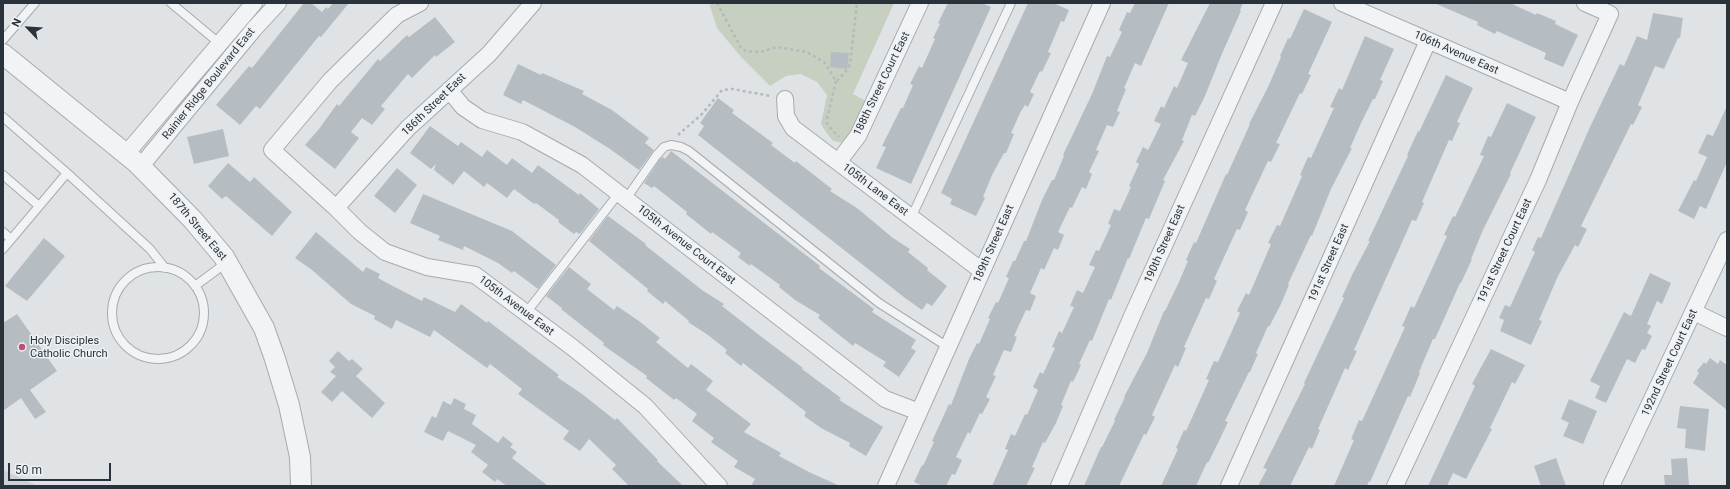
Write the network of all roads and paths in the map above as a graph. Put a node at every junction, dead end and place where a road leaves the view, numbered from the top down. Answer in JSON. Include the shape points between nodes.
{"nodes":[{"id":1,"x":35,"y":3,"type":"edge"},
{"id":2,"x":171,"y":3,"type":"edge"},
{"id":3,"x":254,"y":3,"type":"edge"},
{"id":4,"x":278,"y":3,"type":"edge"},
{"id":5,"x":420,"y":3,"type":"edge"},
{"id":6,"x":533,"y":3,"type":"edge"},
{"id":7,"x":717,"y":3,"type":"edge"},
{"id":8,"x":857,"y":3,"type":"edge"},
{"id":9,"x":920,"y":3,"type":"edge"},
{"id":10,"x":1011,"y":3,"type":"edge"},
{"id":11,"x":1102,"y":3,"type":"edge"},
{"id":12,"x":1274,"y":3,"type":"edge"},
{"id":13,"x":1342,"y":3,"type":"edge"},
{"id":14,"x":1585,"y":3,"type":"edge"},
{"id":15,"x":3,"y":40,"type":"edge"},
{"id":16,"x":1428,"y":41,"type":"junction"},
{"id":17,"x":219,"y":43,"type":"junction"},
{"id":18,"x":3,"y":54,"type":"edge"},
{"id":19,"x":836,"y":81,"type":"junction"},
{"id":20,"x":449,"y":90,"type":"junction"},
{"id":21,"x":785,"y":99,"type":"joint"},
{"id":22,"x":1570,"y":102,"type":"junction"},
{"id":23,"x":3,"y":117,"type":"edge"},
{"id":24,"x":850,"y":146,"type":"junction"},
{"id":25,"x":664,"y":147,"type":"junction"},
{"id":26,"x":126,"y":154,"type":"junction"},
{"id":27,"x":838,"y":162,"type":"junction"},
{"id":28,"x":141,"y":166,"type":"junction"},
{"id":29,"x":67,"y":172,"type":"junction"},
{"id":30,"x":3,"y":175,"type":"edge"},
{"id":31,"x":622,"y":196,"type":"junction"},
{"id":32,"x":39,"y":206,"type":"junction"},
{"id":33,"x":336,"y":208,"type":"junction"},
{"id":34,"x":911,"y":218,"type":"junction"},
{"id":35,"x":3,"y":232,"type":"edge"},
{"id":36,"x":12,"y":239,"type":"junction"},
{"id":37,"x":1727,"y":240,"type":"edge"},
{"id":38,"x":3,"y":249,"type":"edge"},
{"id":39,"x":227,"y":262,"type":"junction"},
{"id":40,"x":165,"y":268,"type":"junction"},
{"id":41,"x":982,"y":271,"type":"junction"},
{"id":42,"x":195,"y":286,"type":"junction"},
{"id":43,"x":1694,"y":312,"type":"junction"},
{"id":44,"x":526,"y":313,"type":"junction"},
{"id":45,"x":1727,"y":328,"type":"edge"},
{"id":46,"x":948,"y":348,"type":"junction"},
{"id":47,"x":919,"y":412,"type":"junction"},
{"id":48,"x":1612,"y":484,"type":"dead end"},
{"id":49,"x":301,"y":486,"type":"edge"},
{"id":50,"x":719,"y":486,"type":"edge"},
{"id":51,"x":886,"y":486,"type":"edge"},
{"id":52,"x":1059,"y":486,"type":"edge"},
{"id":53,"x":1229,"y":486,"type":"edge"},
{"id":54,"x":1395,"y":486,"type":"edge"}],
"edges":[{"from":1,"to":15,"type":"lane"},
{"from":2,"to":17,"type":"lane"},
{"from":3,"to":17,"type":"street","name":"Rainier Ridge Boulevard East"},
{"from":4,"to":28,"type":"street","name":"Rainier Ridge Boulevard East"},
{"from":5,"to":33,"type":"street","name":"105th Avenue East","via":[[398,15],[330,81],[272,150]]},
{"from":6,"to":20,"type":"street","name":"186th Street East","via":[[489,54]]},
{"from":7,"to":19,"type":"path","via":[[741,48],[760,52],[777,47],[806,52],[825,63]]},
{"from":8,"to":19,"type":"path","via":[[850,64]]},
{"from":9,"to":24,"type":"street","name":"188th Street Court East","via":[[858,136]]},
{"from":10,"to":34,"type":"lane"},
{"from":11,"to":41,"type":"street","name":"189th Street East"},
{"from":12,"to":52,"type":"street","name":"190th Street East"},
{"from":13,"to":16,"type":"street","name":"106th Avenue East"},
{"from":14,"to":22,"type":"street","name":"191st Street Court East","via":[[1610,14]]},
{"from":16,"to":22,"type":"street","name":"106th Avenue East"},
{"from":16,"to":53,"type":"street","name":"191st Street East"},
{"from":17,"to":26,"type":"street","name":"Rainier Ridge Boulevard East"},
{"from":18,"to":26,"type":"street","name":"187th Street East"},
{"from":19,"to":24,"type":"path","via":[[827,124]]},
{"from":20,"to":31,"type":"street","name":"105th Avenue Court East","via":[[463,107],[482,120],[522,132],[582,165]]},
{"from":20,"to":33,"type":"street","name":"186th Street East","via":[[408,128]]},
{"from":21,"to":25,"type":"path","via":[[732,89],[722,90],[702,114]]},
{"from":21,"to":27,"type":"street","name":"105th Lane East","via":[[786,116],[794,128]]},
{"from":22,"to":54,"type":"street","name":"191st Street Court East","via":[[1538,180]]},
{"from":23,"to":29,"type":"lane"},
{"from":24,"to":27,"type":"street","name":"188th Street Court East"},
{"from":25,"to":31,"type":"lane"},
{"from":25,"to":46,"type":"lane","via":[[671,145],[689,151],[879,303]]},
{"from":26,"to":28,"type":"street","name":"187th Street East"},
{"from":27,"to":34,"type":"street","name":"105th Lane East"},
{"from":28,"to":39,"type":"street","name":"187th Street East","via":[[193,220]]},
{"from":29,"to":32,"type":"lane"},
{"from":29,"to":40,"type":"lane","via":[[150,249]]},
{"from":30,"to":32,"type":"lane"},
{"from":31,"to":44,"type":"lane"},
{"from":31,"to":47,"type":"street","name":"105th Avenue Court East","via":[[886,399]]},
{"from":32,"to":36,"type":"lane"},
{"from":33,"to":44,"type":"street","name":"105th Avenue East","via":[[385,252],[427,267],[474,275]]},
{"from":34,"to":41,"type":"street","name":"105th Lane East"},
{"from":35,"to":36,"type":"lane"},
{"from":36,"to":38,"type":"lane"},
{"from":37,"to":43,"type":"street","name":"192nd Street Court East"},
{"from":39,"to":42,"type":"lane"},
{"from":39,"to":49,"type":"street","name":"187th Street East","via":[[264,328],[275,359],[289,405],[300,457]]},
{"from":40,"to":42,"type":"lane","via":[[185,275]]},
{"from":40,"to":42,"type":"lane","via":[[158,266],[131,275],[120,286],[114,299],[114,327],[120,340],[132,351],[147,358],[162,359],[178,354],[191,345],[200,331],[204,316],[202,300]]},
{"from":41,"to":46,"type":"street","name":"189th Street East"},
{"from":43,"to":45,"type":"street"},
{"from":43,"to":48,"type":"street","name":"192nd Street Court East"},
{"from":44,"to":50,"type":"street","name":"105th Avenue East","via":[[645,406]]},
{"from":46,"to":47,"type":"street","name":"189th Street East"},
{"from":47,"to":51,"type":"street","name":"189th Street East"}]}
